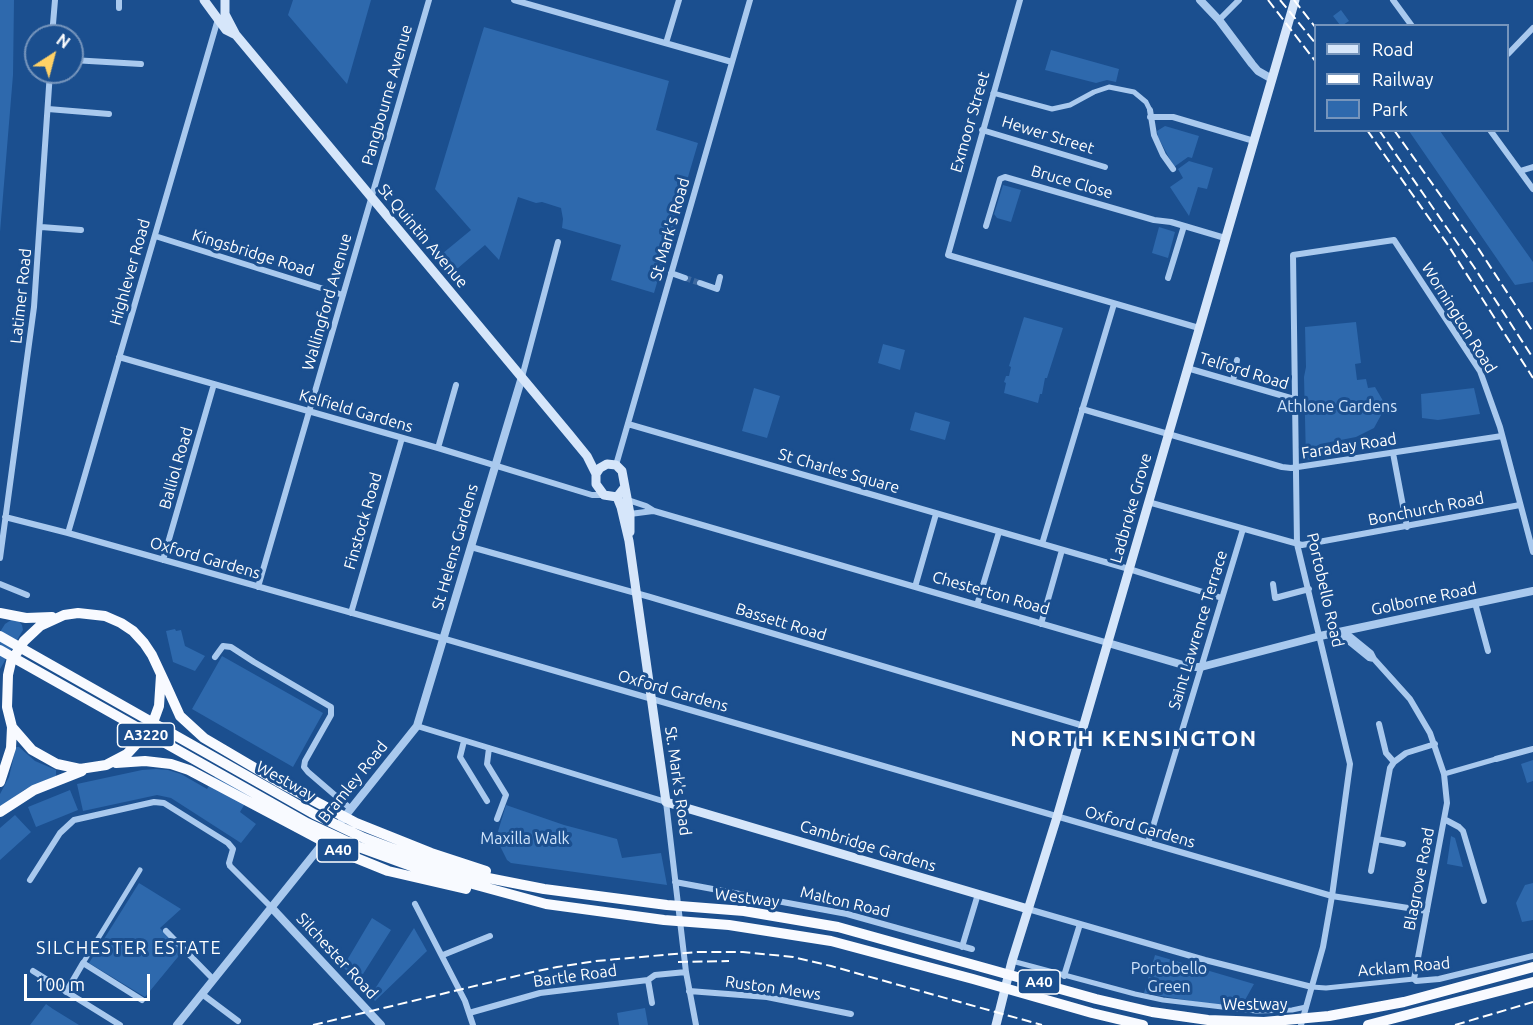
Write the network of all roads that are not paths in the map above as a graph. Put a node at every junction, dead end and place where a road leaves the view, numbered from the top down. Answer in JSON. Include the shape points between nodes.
{"nodes":[{"id":1,"x":55,"y":0,"type":"edge"},
{"id":2,"x":119,"y":0,"type":"edge"},
{"id":3,"x":204,"y":0,"type":"edge"},
{"id":4,"x":225,"y":0,"type":"edge"},
{"id":5,"x":429,"y":0,"type":"edge"},
{"id":6,"x":514,"y":0,"type":"edge"},
{"id":7,"x":679,"y":0,"type":"edge"},
{"id":8,"x":750,"y":0,"type":"edge"},
{"id":9,"x":1020,"y":0,"type":"edge"},
{"id":10,"x":1200,"y":0,"type":"edge"},
{"id":11,"x":1239,"y":0,"type":"edge"},
{"id":12,"x":1295,"y":0,"type":"edge"},
{"id":13,"x":1394,"y":0,"type":"edge"},
{"id":14,"x":119,"y":8,"type":"dead end"},
{"id":15,"x":218,"y":19,"type":"junction"},
{"id":16,"x":1219,"y":20,"type":"junction"},
{"id":17,"x":53,"y":24,"type":"edge"},
{"id":18,"x":1411,"y":24,"type":"edge"},
{"id":19,"x":1533,"y":27,"type":"edge"},
{"id":20,"x":236,"y":35,"type":"junction"},
{"id":21,"x":666,"y":43,"type":"junction"},
{"id":22,"x":1509,"y":53,"type":"edge"},
{"id":23,"x":84,"y":61,"type":"edge"},
{"id":24,"x":732,"y":62,"type":"junction"},
{"id":25,"x":141,"y":64,"type":"dead end"},
{"id":26,"x":1272,"y":79,"type":"junction"},
{"id":27,"x":49,"y":84,"type":"edge"},
{"id":28,"x":993,"y":93,"type":"junction"},
{"id":29,"x":48,"y":109,"type":"junction"},
{"id":30,"x":109,"y":114,"type":"dead end"},
{"id":31,"x":1150,"y":114,"type":"junction"},
{"id":32,"x":982,"y":130,"type":"junction"},
{"id":33,"x":1491,"y":132,"type":"edge"},
{"id":34,"x":1254,"y":141,"type":"junction"},
{"id":35,"x":1106,"y":166,"type":"dead end"},
{"id":36,"x":1533,"y":167,"type":"edge"},
{"id":37,"x":1173,"y":169,"type":"dead end"},
{"id":38,"x":1520,"y":171,"type":"junction"},
{"id":39,"x":1533,"y":189,"type":"edge"},
{"id":40,"x":372,"y":198,"type":"junction"},
{"id":41,"x":986,"y":226,"type":"dead end"},
{"id":42,"x":1184,"y":226,"type":"junction"},
{"id":43,"x":41,"y":227,"type":"junction"},
{"id":44,"x":81,"y":230,"type":"dead end"},
{"id":45,"x":155,"y":236,"type":"junction"},
{"id":46,"x":1226,"y":238,"type":"junction"},
{"id":47,"x":1394,"y":240,"type":"joint"},
{"id":48,"x":558,"y":242,"type":"dead end"},
{"id":49,"x":671,"y":273,"type":"junction"},
{"id":50,"x":720,"y":277,"type":"dead end"},
{"id":51,"x":685,"y":278,"type":"tunnel mouth"},
{"id":52,"x":1168,"y":278,"type":"dead end"},
{"id":53,"x":700,"y":283,"type":"tunnel mouth"},
{"id":54,"x":343,"y":295,"type":"junction"},
{"id":55,"x":1114,"y":304,"type":"junction"},
{"id":56,"x":1199,"y":328,"type":"junction"},
{"id":57,"x":119,"y":357,"type":"junction"},
{"id":58,"x":1238,"y":360,"type":"dead end"},
{"id":59,"x":1187,"y":368,"type":"junction"},
{"id":60,"x":522,"y":376,"type":"junction"},
{"id":61,"x":1233,"y":381,"type":"junction"},
{"id":62,"x":214,"y":384,"type":"junction"},
{"id":63,"x":456,"y":385,"type":"dead end"},
{"id":64,"x":1294,"y":399,"type":"junction"},
{"id":65,"x":1082,"y":409,"type":"junction"},
{"id":66,"x":309,"y":411,"type":"junction"},
{"id":67,"x":628,"y":424,"type":"junction"},
{"id":68,"x":1168,"y":433,"type":"junction"},
{"id":69,"x":1502,"y":436,"type":"junction"},
{"id":70,"x":402,"y":438,"type":"junction"},
{"id":71,"x":438,"y":448,"type":"junction"},
{"id":72,"x":1393,"y":453,"type":"junction"},
{"id":73,"x":587,"y":456,"type":"junction"},
{"id":74,"x":603,"y":465,"type":"junction"},
{"id":75,"x":616,"y":465,"type":"junction"},
{"id":76,"x":495,"y":466,"type":"junction"},
{"id":77,"x":1296,"y":468,"type":"junction"},
{"id":78,"x":596,"y":474,"type":"junction"},
{"id":79,"x":596,"y":484,"type":"junction"},
{"id":80,"x":624,"y":488,"type":"junction"},
{"id":81,"x":586,"y":493,"type":"junction"},
{"id":82,"x":604,"y":495,"type":"junction"},
{"id":83,"x":617,"y":497,"type":"junction"},
{"id":84,"x":628,"y":500,"type":"junction"},
{"id":85,"x":1148,"y":502,"type":"junction"},
{"id":86,"x":1520,"y":505,"type":"junction"},
{"id":87,"x":654,"y":511,"type":"junction"},
{"id":88,"x":630,"y":514,"type":"junction"},
{"id":89,"x":936,"y":514,"type":"junction"},
{"id":90,"x":5,"y":517,"type":"junction"},
{"id":91,"x":1407,"y":526,"type":"junction"},
{"id":92,"x":1243,"y":529,"type":"junction"},
{"id":93,"x":999,"y":532,"type":"junction"},
{"id":94,"x":68,"y":533,"type":"junction"},
{"id":95,"x":629,"y":541,"type":"junction"},
{"id":96,"x":1042,"y":544,"type":"junction"},
{"id":97,"x":1298,"y":544,"type":"junction"},
{"id":98,"x":471,"y":547,"type":"junction"},
{"id":99,"x":1062,"y":550,"type":"junction"},
{"id":100,"x":1533,"y":552,"type":"edge"},
{"id":101,"x":0,"y":558,"type":"edge"},
{"id":102,"x":163,"y":560,"type":"junction"},
{"id":103,"x":1129,"y":569,"type":"junction"},
{"id":104,"x":0,"y":584,"type":"edge"},
{"id":105,"x":1274,"y":584,"type":"dead end"},
{"id":106,"x":258,"y":587,"type":"junction"},
{"id":107,"x":915,"y":587,"type":"junction"},
{"id":108,"x":1309,"y":589,"type":"junction"},
{"id":109,"x":1533,"y":591,"type":"edge"},
{"id":110,"x":637,"y":593,"type":"junction"},
{"id":111,"x":27,"y":595,"type":"dead end"},
{"id":112,"x":1222,"y":598,"type":"junction"},
{"id":113,"x":1475,"y":603,"type":"junction"},
{"id":114,"x":977,"y":605,"type":"junction"},
{"id":115,"x":3,"y":613,"type":"edge"},
{"id":116,"x":351,"y":613,"type":"junction"},
{"id":117,"x":64,"y":615,"type":"junction"},
{"id":118,"x":1041,"y":624,"type":"junction"},
{"id":119,"x":1340,"y":632,"type":"junction"},
{"id":120,"x":0,"y":636,"type":"edge"},
{"id":121,"x":1320,"y":636,"type":"junction"},
{"id":122,"x":444,"y":639,"type":"junction"},
{"id":123,"x":1108,"y":643,"type":"junction"},
{"id":124,"x":0,"y":650,"type":"edge"},
{"id":125,"x":1488,"y":651,"type":"dead end"},
{"id":126,"x":215,"y":657,"type":"dead end"},
{"id":127,"x":1201,"y":667,"type":"junction"},
{"id":128,"x":161,"y":675,"type":"junction"},
{"id":129,"x":0,"y":693,"type":"edge"},
{"id":130,"x":651,"y":699,"type":"junction"},
{"id":131,"x":7,"y":707,"type":"junction"},
{"id":132,"x":1379,"y":724,"type":"dead end"},
{"id":133,"x":417,"y":726,"type":"junction"},
{"id":134,"x":1084,"y":726,"type":"junction"},
{"id":135,"x":12,"y":727,"type":"junction"},
{"id":136,"x":464,"y":741,"type":"junction"},
{"id":137,"x":1435,"y":744,"type":"junction"},
{"id":138,"x":489,"y":748,"type":"junction"},
{"id":139,"x":1533,"y":749,"type":"edge"},
{"id":140,"x":1496,"y":759,"type":"joint"},
{"id":141,"x":1394,"y":762,"type":"junction"},
{"id":142,"x":106,"y":765,"type":"junction"},
{"id":143,"x":94,"y":768,"type":"junction"},
{"id":144,"x":1443,"y":774,"type":"junction"},
{"id":145,"x":0,"y":782,"type":"edge"},
{"id":146,"x":487,"y":801,"type":"dead end"},
{"id":147,"x":666,"y":802,"type":"junction"},
{"id":148,"x":351,"y":809,"type":"junction"},
{"id":149,"x":0,"y":813,"type":"edge"},
{"id":150,"x":1057,"y":817,"type":"junction"},
{"id":151,"x":497,"y":819,"type":"dead end"},
{"id":152,"x":1444,"y":819,"type":"junction"},
{"id":153,"x":1377,"y":839,"type":"junction"},
{"id":154,"x":1148,"y":843,"type":"junction"},
{"id":155,"x":1403,"y":844,"type":"dead end"},
{"id":156,"x":140,"y":870,"type":"dead end"},
{"id":157,"x":1371,"y":871,"type":"dead end"},
{"id":158,"x":30,"y":880,"type":"dead end"},
{"id":159,"x":675,"y":882,"type":"junction"},
{"id":160,"x":544,"y":889,"type":"junction"},
{"id":161,"x":978,"y":894,"type":"junction"},
{"id":162,"x":1332,"y":896,"type":"junction"},
{"id":163,"x":1484,"y":901,"type":"dead end"},
{"id":164,"x":415,"y":904,"type":"dead end"},
{"id":165,"x":546,"y":904,"type":"junction"},
{"id":166,"x":271,"y":907,"type":"junction"},
{"id":167,"x":1028,"y":909,"type":"junction"},
{"id":168,"x":1427,"y":911,"type":"junction"},
{"id":169,"x":1080,"y":924,"type":"junction"},
{"id":170,"x":166,"y":931,"type":"dead end"},
{"id":171,"x":490,"y":936,"type":"dead end"},
{"id":172,"x":962,"y":947,"type":"junction"},
{"id":173,"x":972,"y":950,"type":"dead end"},
{"id":174,"x":443,"y":955,"type":"junction"},
{"id":175,"x":1533,"y":956,"type":"edge"},
{"id":176,"x":1012,"y":961,"type":"junction"},
{"id":177,"x":83,"y":963,"type":"junction"},
{"id":178,"x":1533,"y":967,"type":"edge"},
{"id":179,"x":33,"y":971,"type":"dead end"},
{"id":180,"x":686,"y":972,"type":"junction"},
{"id":181,"x":1064,"y":976,"type":"junction"},
{"id":182,"x":213,"y":979,"type":"junction"},
{"id":183,"x":1414,"y":979,"type":"junction"},
{"id":184,"x":648,"y":980,"type":"junction"},
{"id":185,"x":1533,"y":982,"type":"edge"},
{"id":186,"x":1312,"y":987,"type":"junction"},
{"id":187,"x":689,"y":991,"type":"junction"},
{"id":188,"x":66,"y":992,"type":"junction"},
{"id":189,"x":202,"y":994,"type":"junction"},
{"id":190,"x":142,"y":1000,"type":"dead end"},
{"id":191,"x":652,"y":1003,"type":"dead end"},
{"id":192,"x":1306,"y":1007,"type":"junction"},
{"id":193,"x":469,"y":1013,"type":"junction"},
{"id":194,"x":851,"y":1014,"type":"dead end"},
{"id":195,"x":238,"y":1021,"type":"dead end"},
{"id":196,"x":120,"y":1025,"type":"edge"},
{"id":197,"x":177,"y":1025,"type":"edge"},
{"id":198,"x":381,"y":1025,"type":"edge"},
{"id":199,"x":473,"y":1025,"type":"edge"},
{"id":200,"x":696,"y":1025,"type":"edge"},
{"id":201,"x":996,"y":1025,"type":"edge"},
{"id":202,"x":1143,"y":1025,"type":"edge"},
{"id":203,"x":1301,"y":1025,"type":"edge"},
{"id":204,"x":1368,"y":1025,"type":"edge"}],
"edges":[{"from":1,"to":17,"type":"street"},
{"from":2,"to":14,"type":"street"},
{"from":3,"to":15,"type":"main road","name":"St Quintin Avenue"},
{"from":4,"to":20,"type":"main road","name":"St Quintin Avenue","via":[[225,14]]},
{"from":5,"to":40,"type":"street","name":"Pangbourne Avenue"},
{"from":6,"to":21,"type":"street"},
{"from":7,"to":21,"type":"street"},
{"from":8,"to":24,"type":"street","name":"St Mark's Road"},
{"from":9,"to":28,"type":"street","name":"Exmoor Street"},
{"from":10,"to":16,"type":"street"},
{"from":11,"to":16,"type":"street"},
{"from":12,"to":26,"type":"main road","name":"Ladbroke Grove"},
{"from":13,"to":18,"type":"street"},
{"from":15,"to":20,"type":"main road","name":"St Quintin Avenue"},
{"from":15,"to":45,"type":"street","name":"Highlever Road"},
{"from":16,"to":26,"type":"street","via":[[1258,71]]},
{"from":19,"to":22,"type":"street"},
{"from":20,"to":40,"type":"main road","name":"St Quintin Avenue"},
{"from":21,"to":24,"type":"street"},
{"from":23,"to":25,"type":"street"},
{"from":24,"to":49,"type":"street","name":"St Mark's Road"},
{"from":26,"to":34,"type":"main road","name":"Ladbroke Grove"},
{"from":27,"to":29,"type":"street","name":"Latimer Road"},
{"from":28,"to":31,"type":"street","via":[[1052,109],[1109,87],[1134,92],[1146,102]]},
{"from":28,"to":32,"type":"street","name":"Exmoor Street"},
{"from":29,"to":30,"type":"street"},
{"from":29,"to":43,"type":"street","name":"Latimer Road"},
{"from":31,"to":34,"type":"street"},
{"from":31,"to":37,"type":"street","via":[[1158,146]]},
{"from":32,"to":35,"type":"street","name":"Hewer Street"},
{"from":32,"to":55,"type":"street","name":"Exmoor Street","via":[[948,255]]},
{"from":33,"to":38,"type":"street"},
{"from":34,"to":46,"type":"main road","name":"Ladbroke Grove"},
{"from":36,"to":38,"type":"street"},
{"from":38,"to":39,"type":"street"},
{"from":40,"to":54,"type":"street","name":"Wallingford Avenue"},
{"from":40,"to":60,"type":"main road","name":"St Quintin Avenue"},
{"from":41,"to":42,"type":"street","name":"Bruce Close","via":[[1000,179],[1005,177]]},
{"from":42,"to":46,"type":"street","name":"Bruce Close"},
{"from":42,"to":52,"type":"street"},
{"from":43,"to":44,"type":"street"},
{"from":43,"to":90,"type":"street","name":"Latimer Road"},
{"from":45,"to":54,"type":"street","name":"Kingsbridge Road"},
{"from":45,"to":57,"type":"street","name":"Highlever Road"},
{"from":46,"to":56,"type":"main road","name":"Ladbroke Grove"},
{"from":47,"to":64,"type":"street","name":"Portobello Road","via":[[1293,255]]},
{"from":47,"to":69,"type":"street","name":"Wornington Road","via":[[1480,371]]},
{"from":48,"to":60,"type":"street"},
{"from":49,"to":51,"type":"street"},
{"from":49,"to":67,"type":"street","name":"St Mark's Road"},
{"from":50,"to":53,"type":"street","via":[[717,289]]},
{"from":54,"to":66,"type":"street","name":"Wallingford Avenue"},
{"from":55,"to":56,"type":"street"},
{"from":55,"to":65,"type":"street"},
{"from":56,"to":59,"type":"main road","name":"Ladbroke Grove"},
{"from":57,"to":62,"type":"street","name":"Kelfield Gardens"},
{"from":57,"to":94,"type":"street","name":"Highlever Road"},
{"from":58,"to":61,"type":"street"},
{"from":59,"to":61,"type":"street","name":"Telford Road"},
{"from":59,"to":68,"type":"main road","name":"Ladbroke Grove"},
{"from":60,"to":73,"type":"main road","name":"St Quintin Avenue"},
{"from":60,"to":76,"type":"street","name":"St Helens Gardens"},
{"from":61,"to":64,"type":"street","name":"Telford Road"},
{"from":62,"to":66,"type":"street","name":"Kelfield Gardens"},
{"from":62,"to":102,"type":"street","name":"Balliol Road"},
{"from":63,"to":71,"type":"street"},
{"from":64,"to":77,"type":"street","name":"Portobello Road"},
{"from":65,"to":68,"type":"street"},
{"from":65,"to":96,"type":"street"},
{"from":66,"to":70,"type":"street","name":"Kelfield Gardens"},
{"from":66,"to":106,"type":"street","name":"Wallingford Avenue"},
{"from":67,"to":75,"type":"street","name":"St Mark's Road"},
{"from":67,"to":89,"type":"street","name":"St Charles Square"},
{"from":68,"to":77,"type":"street","name":"Faraday Road"},
{"from":68,"to":85,"type":"main road","name":"Ladbroke Grove"},
{"from":69,"to":72,"type":"street","name":"Faraday Road"},
{"from":69,"to":86,"type":"street","name":"Wornington Road"},
{"from":70,"to":71,"type":"street","name":"Kelfield Gardens"},
{"from":70,"to":116,"type":"street","name":"Finstock Road"},
{"from":71,"to":76,"type":"street","name":"Kelfield Gardens"},
{"from":72,"to":77,"type":"street","name":"Faraday Road"},
{"from":72,"to":91,"type":"street"},
{"from":73,"to":74,"type":"main road","name":"St Quintin Avenue"},
{"from":73,"to":78,"type":"main road","name":"St Quintin Avenue"},
{"from":74,"to":75,"type":"main road","name":"St Quintin Avenue"},
{"from":74,"to":78,"type":"main road"},
{"from":75,"to":80,"type":"main road","via":[[622,471]]},
{"from":76,"to":81,"type":"street","name":"Kelfield Gardens"},
{"from":76,"to":98,"type":"street","name":"St Helens Gardens"},
{"from":77,"to":97,"type":"street","name":"Portobello Road"},
{"from":78,"to":79,"type":"main road","name":"St Quintin Avenue"},
{"from":79,"to":81,"type":"street"},
{"from":79,"to":82,"type":"main road"},
{"from":80,"to":83,"type":"main road"},
{"from":80,"to":84,"type":"main road","name":"St. Mark's Road"},
{"from":81,"to":82,"type":"street","name":"Kelfield Gardens"},
{"from":82,"to":83,"type":"main road"},
{"from":83,"to":95,"type":"main road","name":"St. Mark's Road"},
{"from":84,"to":87,"type":"street","name":"Chesterton Road"},
{"from":84,"to":88,"type":"main road","name":"St. Mark's Road"},
{"from":85,"to":92,"type":"street"},
{"from":85,"to":103,"type":"main road","name":"Ladbroke Grove"},
{"from":86,"to":91,"type":"street","name":"Bonchurch Road"},
{"from":86,"to":100,"type":"street","name":"Wornington Road"},
{"from":87,"to":88,"type":"street","name":"Chesterton Road"},
{"from":87,"to":107,"type":"street","name":"Chesterton Road"},
{"from":88,"to":95,"type":"main road","name":"St. Mark's Road"},
{"from":89,"to":93,"type":"street","name":"St Charles Square"},
{"from":89,"to":107,"type":"street"},
{"from":90,"to":94,"type":"street","name":"Oxford Gardens"},
{"from":90,"to":101,"type":"street","name":"Latimer Road"},
{"from":91,"to":97,"type":"street","name":"Bonchurch Road"},
{"from":92,"to":97,"type":"street"},
{"from":92,"to":112,"type":"street","name":"Saint Lawrence Terrace"},
{"from":93,"to":96,"type":"street","name":"St Charles Square"},
{"from":93,"to":114,"type":"street"},
{"from":94,"to":102,"type":"street","name":"Oxford Gardens"},
{"from":95,"to":110,"type":"main road","name":"St. Mark's Road"},
{"from":96,"to":99,"type":"street","name":"St Charles Square"},
{"from":97,"to":108,"type":"street","name":"Portobello Road"},
{"from":98,"to":110,"type":"street","name":"Bassett Road"},
{"from":98,"to":122,"type":"street","name":"St Helens Gardens"},
{"from":99,"to":103,"type":"street","name":"St Charles Square"},
{"from":99,"to":118,"type":"street"},
{"from":102,"to":106,"type":"street","name":"Oxford Gardens"},
{"from":103,"to":112,"type":"street","name":"St Charles Square"},
{"from":103,"to":123,"type":"main road","name":"Ladbroke Grove"},
{"from":104,"to":111,"type":"street"},
{"from":105,"to":108,"type":"street","via":[[1275,598]]},
{"from":106,"to":116,"type":"street","name":"Oxford Gardens"},
{"from":107,"to":114,"type":"street","name":"Chesterton Road"},
{"from":108,"to":121,"type":"street","name":"Portobello Road"},
{"from":109,"to":113,"type":"street","name":"Golborne Road"},
{"from":110,"to":130,"type":"main road","name":"St. Mark's Road"},
{"from":110,"to":134,"type":"street","name":"Bassett Road"},
{"from":112,"to":127,"type":"street","name":"Saint Lawrence Terrace"},
{"from":113,"to":119,"type":"street","name":"Golborne Road"},
{"from":113,"to":125,"type":"street"},
{"from":114,"to":118,"type":"street","name":"Chesterton Road"},
{"from":115,"to":117,"type":"highway","via":[[26,618]]},
{"from":116,"to":122,"type":"street","name":"Oxford Gardens"},
{"from":117,"to":128,"type":"highway","number":"A3220","via":[[93,614],[121,623],[144,643]]},
{"from":117,"to":131,"type":"highway","number":"A3220","via":[[30,633],[17,650],[8,675]]},
{"from":118,"to":123,"type":"street","name":"Chesterton Road"},
{"from":119,"to":121,"type":"street","name":"Golborne Road"},
{"from":119,"to":137,"type":"street","name":"Blagrove Road","via":[[1374,659],[1410,699]]},
{"from":120,"to":160,"type":"highway","name":"Westway","number":"A40","via":[[261,785],[364,838],[431,863]]},
{"from":121,"to":127,"type":"street","name":"Chesterton Road"},
{"from":121,"to":162,"type":"street","name":"Portobello Road","via":[[1350,764]]},
{"from":122,"to":130,"type":"street","name":"Oxford Gardens"},
{"from":122,"to":133,"type":"street","name":"St Helens Gardens"},
{"from":123,"to":127,"type":"street","name":"Chesterton Road"},
{"from":123,"to":134,"type":"main road","name":"Ladbroke Grove"},
{"from":124,"to":165,"type":"highway","name":"Westway","number":"A40","via":[[255,796],[338,838],[425,871]]},
{"from":126,"to":148,"type":"street","via":[[223,646],[231,646],[331,707],[331,715],[304,767]]},
{"from":127,"to":154,"type":"street","name":"Saint Lawrence Terrace"},
{"from":128,"to":142,"type":"highway","number":"A3220","via":[[159,706],[151,728],[127,754]]},
{"from":128,"to":160,"type":"highway","number":"A40","via":[[180,716],[191,728],[277,781],[356,823],[431,853]]},
{"from":129,"to":131,"type":"highway"},
{"from":130,"to":147,"type":"main road","name":"St. Mark's Road"},
{"from":130,"to":150,"type":"street","name":"Oxford Gardens"},
{"from":131,"to":135,"type":"highway","number":"A3220"},
{"from":132,"to":141,"type":"street","via":[[1386,753]]},
{"from":133,"to":136,"type":"street","name":"Cambridge Gardens"},
{"from":133,"to":148,"type":"street","name":"Bramley Road"},
{"from":134,"to":150,"type":"main road","name":"Ladbroke Grove"},
{"from":135,"to":143,"type":"highway","number":"A3220","via":[[44,758],[68,768]]},
{"from":135,"to":145,"type":"highway","number":"A3220","via":[[11,748]]},
{"from":136,"to":138,"type":"street","name":"Cambridge Gardens"},
{"from":136,"to":146,"type":"street","via":[[460,757]]},
{"from":137,"to":141,"type":"street","via":[[1406,753]]},
{"from":137,"to":144,"type":"street","name":"Blagrove Road"},
{"from":138,"to":147,"type":"street","name":"Cambridge Gardens"},
{"from":138,"to":151,"type":"street","via":[[487,764],[506,795]]},
{"from":139,"to":140,"type":"street"},
{"from":140,"to":144,"type":"street"},
{"from":141,"to":153,"type":"street"},
{"from":142,"to":143,"type":"highway","number":"A3220"},
{"from":142,"to":165,"type":"highway","number":"A40","via":[[145,761],[171,764],[379,867]]},
{"from":143,"to":149,"type":"highway","number":"A3220","via":[[34,790]]},
{"from":144,"to":152,"type":"street","name":"Blagrove Road","via":[[1447,795]]},
{"from":147,"to":159,"type":"street","name":"St. Mark's Road"},
{"from":147,"to":161,"type":"main road","name":"Cambridge Gardens"},
{"from":148,"to":166,"type":"street","name":"Bramley Road"},
{"from":150,"to":154,"type":"street","name":"Oxford Gardens"},
{"from":150,"to":167,"type":"main road","name":"Ladbroke Grove"},
{"from":152,"to":163,"type":"street","via":[[1462,831]]},
{"from":152,"to":168,"type":"street","name":"Blagrove Road"},
{"from":153,"to":155,"type":"street"},
{"from":153,"to":157,"type":"street"},
{"from":154,"to":162,"type":"street","name":"Oxford Gardens"},
{"from":156,"to":177,"type":"street"},
{"from":158,"to":166,"type":"street","via":[[60,832],[75,820],[164,803],[228,843],[233,849],[230,866]]},
{"from":159,"to":172,"type":"street","name":"Malton Road","via":[[847,914]]},
{"from":159,"to":180,"type":"street","name":"St. Mark's Road"},
{"from":160,"to":178,"type":"highway","name":"Westway","number":"A40","via":[[744,911],[838,927],[1096,999],[1208,1020],[1264,1022],[1329,1016],[1404,1002]]},
{"from":161,"to":167,"type":"main road","name":"Cambridge Gardens"},
{"from":161,"to":172,"type":"street"},
{"from":162,"to":168,"type":"street","name":"Oxford Gardens"},
{"from":162,"to":186,"type":"street","name":"Portobello Road"},
{"from":164,"to":174,"type":"street"},
{"from":165,"to":202,"type":"highway","name":"Westway","number":"A40","via":[[831,941]]},
{"from":166,"to":182,"type":"street","name":"Bramley Road"},
{"from":166,"to":198,"type":"street","name":"Silchester Road"},
{"from":167,"to":169,"type":"street","name":"Cambridge Gardens"},
{"from":167,"to":176,"type":"main road","name":"Ladbroke Grove"},
{"from":168,"to":183,"type":"street","name":"Blagrove Road"},
{"from":169,"to":181,"type":"street"},
{"from":169,"to":186,"type":"street","name":"Cambridge Gardens"},
{"from":170,"to":182,"type":"street"},
{"from":171,"to":174,"type":"street"},
{"from":172,"to":173,"type":"street","name":"Malton Road"},
{"from":174,"to":193,"type":"street"},
{"from":175,"to":183,"type":"street","name":"Acklam Road","via":[[1447,978]]},
{"from":176,"to":181,"type":"street"},
{"from":176,"to":201,"type":"main road","name":"Ladbroke Grove"},
{"from":177,"to":188,"type":"street"},
{"from":177,"to":190,"type":"street"},
{"from":179,"to":188,"type":"street"},
{"from":180,"to":184,"type":"street","name":"Bartle Road","via":[[655,975]]},
{"from":180,"to":187,"type":"street","name":"St. Mark's Road"},
{"from":181,"to":192,"type":"street","via":[[1175,1002],[1256,1011]]},
{"from":182,"to":189,"type":"street","name":"Bramley Road"},
{"from":183,"to":186,"type":"street","name":"Acklam Road"},
{"from":184,"to":191,"type":"street"},
{"from":184,"to":193,"type":"street","name":"Bartle Road","via":[[540,993]]},
{"from":185,"to":204,"type":"highway"},
{"from":186,"to":192,"type":"street","name":"Portobello Road"},
{"from":187,"to":194,"type":"street","name":"Ruston Mews","via":[[767,997]]},
{"from":187,"to":200,"type":"street","name":"St. Mark's Road"},
{"from":188,"to":196,"type":"street"},
{"from":189,"to":195,"type":"street"},
{"from":189,"to":197,"type":"street","name":"Bramley Road"},
{"from":192,"to":203,"type":"street","name":"Portobello Road"},
{"from":193,"to":199,"type":"street"}]}
